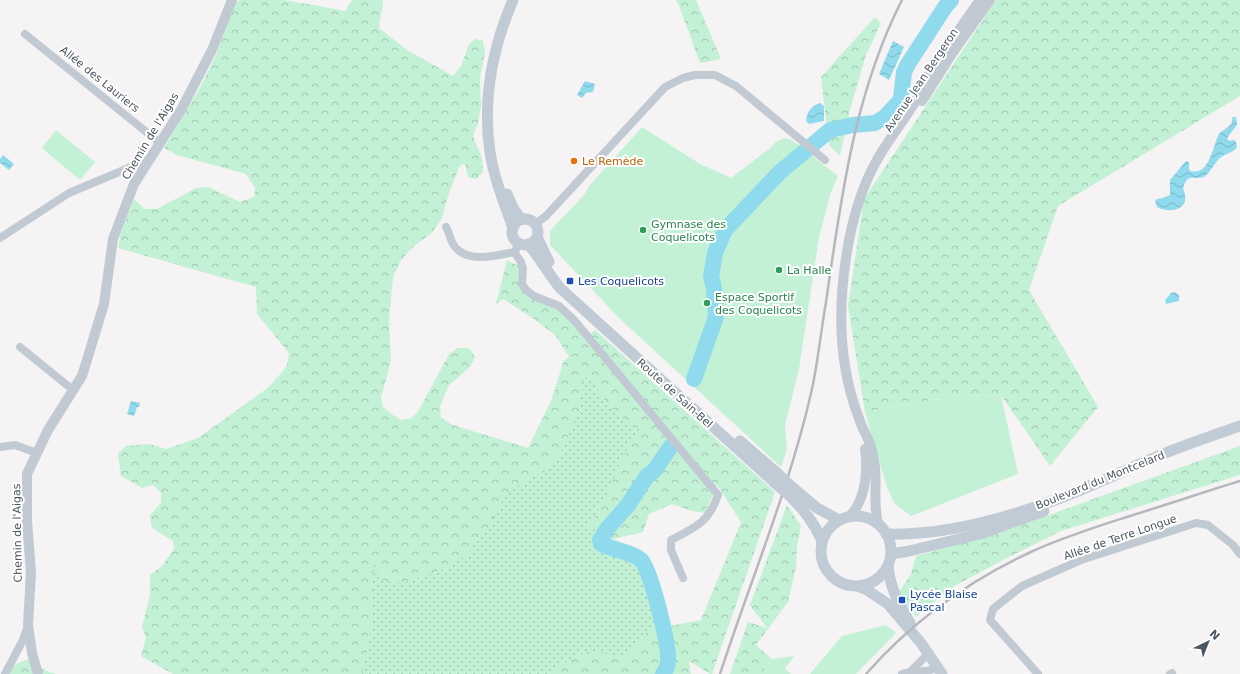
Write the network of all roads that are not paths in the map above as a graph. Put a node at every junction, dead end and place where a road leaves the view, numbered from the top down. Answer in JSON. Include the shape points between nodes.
{"nodes":[{"id":1,"x":232,"y":0,"type":"edge"},
{"id":2,"x":513,"y":0,"type":"edge"},
{"id":3,"x":521,"y":0,"type":"edge"},
{"id":4,"x":980,"y":0,"type":"edge"},
{"id":5,"x":990,"y":0,"type":"edge"},
{"id":6,"x":26,"y":34,"type":"dead end"},
{"id":7,"x":160,"y":143,"type":"junction"},
{"id":8,"x":150,"y":159,"type":"junction"},
{"id":9,"x":826,"y":160,"type":"dead end"},
{"id":10,"x":872,"y":172,"type":"junction"},
{"id":11,"x":521,"y":219,"type":"junction"},
{"id":12,"x":535,"y":224,"type":"junction"},
{"id":13,"x":446,"y":227,"type":"dead end"},
{"id":14,"x":513,"y":228,"type":"junction"},
{"id":15,"x":537,"y":237,"type":"junction"},
{"id":16,"x":0,"y":238,"type":"edge"},
{"id":17,"x":521,"y":247,"type":"junction"},
{"id":18,"x":20,"y":347,"type":"dead end"},
{"id":19,"x":73,"y":390,"type":"junction"},
{"id":20,"x":861,"y":425,"type":"junction"},
{"id":21,"x":1240,"y":426,"type":"edge"},
{"id":22,"x":1240,"y":434,"type":"edge"},
{"id":23,"x":0,"y":447,"type":"edge"},
{"id":24,"x":38,"y":452,"type":"junction"},
{"id":25,"x":776,"y":477,"type":"junction"},
{"id":26,"x":791,"y":492,"type":"junction"},
{"id":27,"x":850,"y":516,"type":"junction"},
{"id":28,"x":838,"y":520,"type":"junction"},
{"id":29,"x":878,"y":524,"type":"junction"},
{"id":30,"x":886,"y":534,"type":"junction"},
{"id":31,"x":822,"y":541,"type":"junction"},
{"id":32,"x":891,"y":554,"type":"junction"},
{"id":33,"x":1240,"y":554,"type":"edge"},
{"id":34,"x":888,"y":566,"type":"junction"},
{"id":35,"x":683,"y":578,"type":"dead end"},
{"id":36,"x":860,"y":587,"type":"junction"},
{"id":37,"x":28,"y":625,"type":"junction"},
{"id":38,"x":921,"y":643,"type":"junction"},
{"id":39,"x":929,"y":653,"type":"junction"},
{"id":40,"x":940,"y":671,"type":"edge"},
{"id":41,"x":910,"y":672,"type":"junction"},
{"id":42,"x":5,"y":674,"type":"edge"},
{"id":43,"x":38,"y":674,"type":"edge"},
{"id":44,"x":902,"y":674,"type":"edge"},
{"id":45,"x":1038,"y":674,"type":"edge"}],
"edges":[{"from":1,"to":7,"type":"street","name":"Chemin de l'Aigas","via":[[212,50],[181,110]]},
{"from":2,"to":14,"type":"main road","via":[[496,47],[486,111],[494,172]]},
{"from":3,"to":11,"type":"main road","via":[[501,52],[495,82],[494,134],[507,192],[513,208]]},
{"from":4,"to":10,"type":"street","name":"Avenue Jean Bergeron","via":[[952,38]]},
{"from":5,"to":10,"type":"street","name":"Avenue Jean Bergeron","via":[[953,52],[913,116]]},
{"from":6,"to":7,"type":"street","name":"Allée des Lauriers"},
{"from":7,"to":8,"type":"street","name":"Chemin de l'Aigas"},
{"from":8,"to":16,"type":"street","via":[[69,193]]},
{"from":8,"to":19,"type":"street","name":"Chemin de l'Aigas","via":[[134,184],[114,239],[104,304],[82,376]]},
{"from":9,"to":12,"type":"street","via":[[736,86],[715,75],[694,75],[665,87],[546,216]]},
{"from":10,"to":20,"type":"street","name":"Avenue Jean Bergeron","via":[[861,196],[852,227],[842,297],[845,365]]},
{"from":11,"to":12,"type":"main road","via":[[527,219]]},
{"from":11,"to":14,"type":"main road"},
{"from":12,"to":15,"type":"main road","via":[[538,230]]},
{"from":13,"to":17,"type":"street","via":[[454,245],[462,252],[476,257],[492,256]]},
{"from":14,"to":17,"type":"main road","via":[[514,238]]},
{"from":15,"to":17,"type":"main road","via":[[533,242]]},
{"from":15,"to":25,"type":"main road","name":"Route de Sain-Bel","via":[[552,267],[565,285]]},
{"from":17,"to":25,"type":"main road","name":"Route de Sain-Bel","via":[[539,257],[560,288]]},
{"from":17,"to":35,"type":"street","via":[[522,284],[526,290],[559,306],[575,321],[718,495],[708,516],[694,528],[671,540],[671,550]]},
{"from":18,"to":19,"type":"street"},
{"from":19,"to":24,"type":"street","name":"Chemin de l'Aigas","via":[[48,430]]},
{"from":20,"to":27,"type":"street","name":"Avenue Jean Bergeron","via":[[867,463],[859,505]]},
{"from":20,"to":29,"type":"street","name":"Avenue Jean Bergeron","via":[[870,446],[875,468],[875,512]]},
{"from":21,"to":30,"type":"main road","name":"Boulevard du Montcelard","via":[[1163,454],[1052,501],[981,523],[920,533]]},
{"from":22,"to":32,"type":"main road","name":"Boulevard du Montcelard","via":[[1056,507],[980,534]]},
{"from":23,"to":24,"type":"street","via":[[14,445]]},
{"from":24,"to":37,"type":"street","name":"Chemin de l'Aigas","via":[[27,474],[30,573]]},
{"from":25,"to":26,"type":"main road","name":"Route de Sain-Bel","bridge":true},
{"from":26,"to":28,"type":"main road","name":"Route de Sain-Bel"},
{"from":26,"to":31,"type":"main road","name":"Route de Sain-Bel"},
{"from":27,"to":28,"type":"main road"},
{"from":27,"to":29,"type":"main road","via":[[864,517]]},
{"from":28,"to":31,"type":"main road","via":[[828,529]]},
{"from":29,"to":30,"type":"main road"},
{"from":30,"to":32,"type":"main road"},
{"from":31,"to":36,"type":"main road","via":[[821,562],[828,574],[846,586]]},
{"from":32,"to":34,"type":"main road"},
{"from":33,"to":45,"type":"street","name":"Allée de Terre Longue","via":[[1208,525],[1196,523],[1081,560],[1022,586],[993,610],[990,620]]},
{"from":34,"to":36,"type":"main road","via":[[877,580]]},
{"from":34,"to":38,"type":"main road","via":[[893,593]]},
{"from":36,"to":38,"type":"main road","via":[[888,604]]},
{"from":37,"to":42,"type":"street","name":"Chemin de l'Aigas"},
{"from":37,"to":43,"type":"street"},
{"from":38,"to":39,"type":"main road"},
{"from":39,"to":40,"type":"main road"},
{"from":39,"to":41,"type":"street"},
{"from":40,"to":41,"type":"street"},
{"from":41,"to":44,"type":"street"}]}
